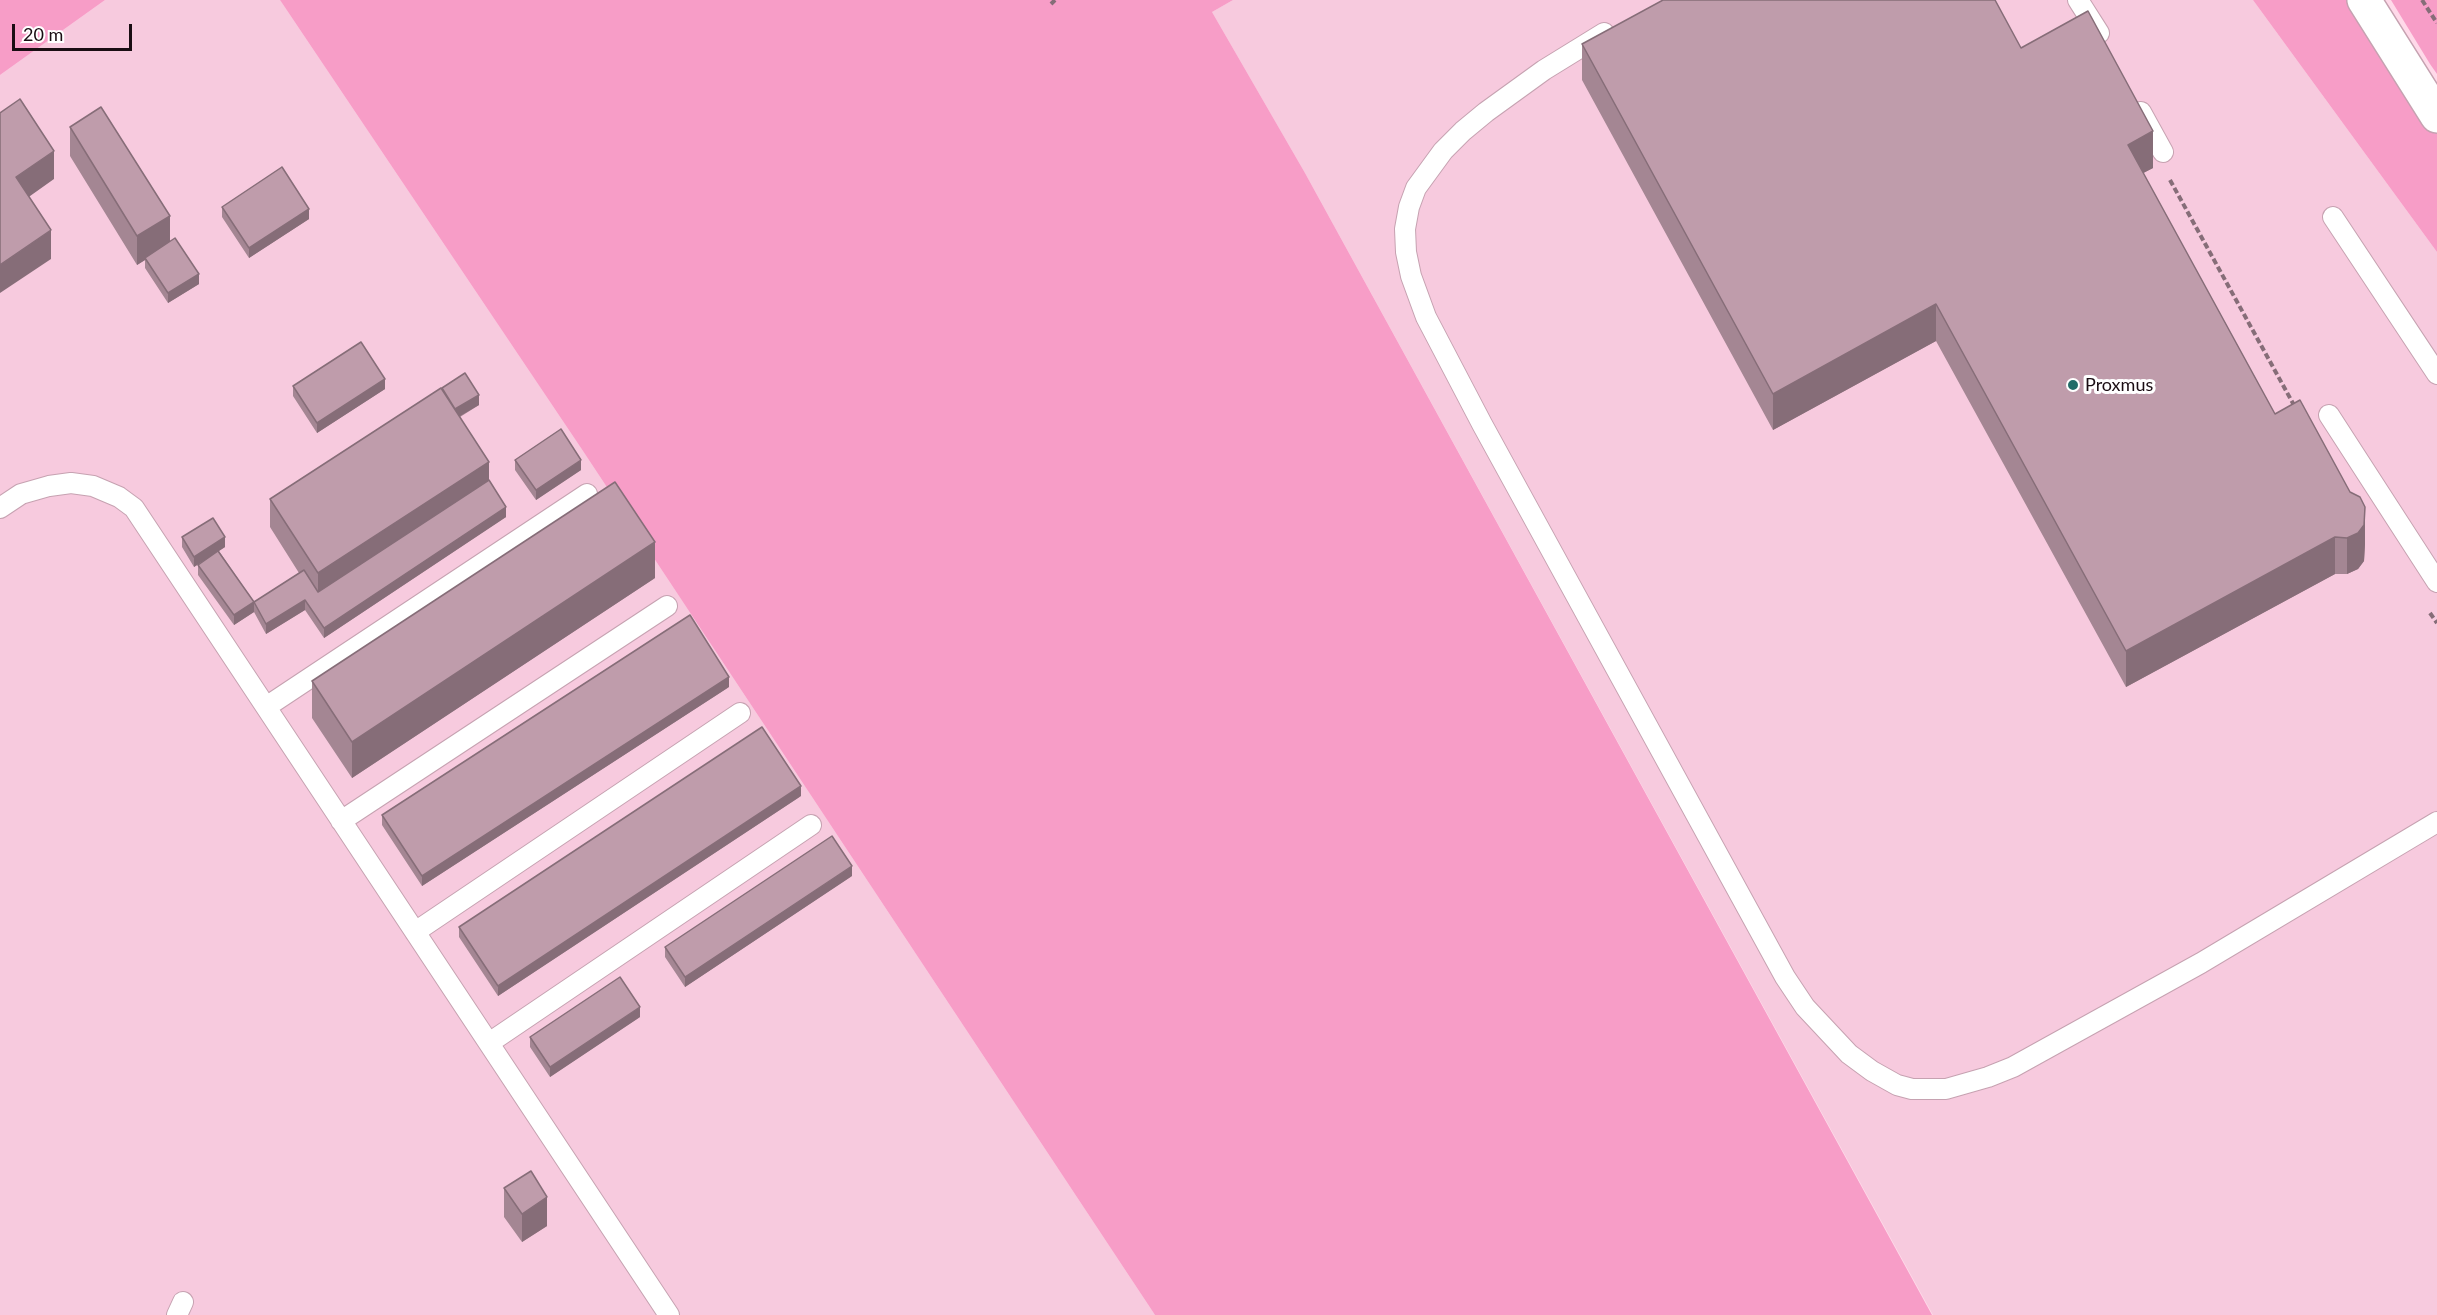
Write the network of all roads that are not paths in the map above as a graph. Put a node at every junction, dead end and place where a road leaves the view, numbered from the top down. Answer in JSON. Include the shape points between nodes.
{"nodes":[{"id":1,"x":2078,"y":0,"type":"edge"},
{"id":2,"x":2364,"y":0,"type":"edge"},
{"id":3,"x":1625,"y":21,"type":"edge"},
{"id":4,"x":2106,"y":48,"type":"edge"},
{"id":5,"x":2135,"y":100,"type":"edge"},
{"id":6,"x":2437,"y":116,"type":"edge"},
{"id":7,"x":2164,"y":161,"type":"road end"},
{"id":8,"x":2333,"y":217,"type":"dead end"},
{"id":9,"x":2437,"y":374,"type":"edge"},
{"id":10,"x":2329,"y":415,"type":"dead end"},
{"id":11,"x":587,"y":494,"type":"dead end"},
{"id":12,"x":0,"y":508,"type":"edge"},
{"id":13,"x":2437,"y":582,"type":"edge"},
{"id":14,"x":666,"y":606,"type":"dead end"},
{"id":15,"x":266,"y":707,"type":"junction"},
{"id":16,"x":740,"y":713,"type":"dead end"},
{"id":17,"x":341,"y":821,"type":"junction"},
{"id":18,"x":2437,"y":822,"type":"edge"},
{"id":19,"x":811,"y":825,"type":"dead end"},
{"id":20,"x":415,"y":932,"type":"junction"},
{"id":21,"x":489,"y":1043,"type":"junction"},
{"id":22,"x":669,"y":1315,"type":"edge"}],
"edges":[{"from":1,"to":4,"type":"lane"},
{"from":2,"to":6,"type":"street"},
{"from":3,"to":18,"type":"lane","via":[[1544,70],[1462,131],[1443,151],[1416,188],[1409,207],[1406,252],[1426,317],[1482,424],[1779,966],[1827,1033],[1849,1054],[1897,1085],[1919,1090],[1946,1089],[1988,1077],[2201,963]]},
{"from":5,"to":7,"type":"lane"},
{"from":8,"to":9,"type":"lane"},
{"from":10,"to":13,"type":"lane"},
{"from":11,"to":15,"type":"lane"},
{"from":12,"to":15,"type":"lane","via":[[21,494],[71,483],[93,486],[134,508]]},
{"from":14,"to":17,"type":"lane"},
{"from":15,"to":17,"type":"lane"},
{"from":16,"to":20,"type":"lane"},
{"from":17,"to":20,"type":"lane"},
{"from":19,"to":21,"type":"lane"},
{"from":20,"to":21,"type":"lane"},
{"from":21,"to":22,"type":"lane"}]}
